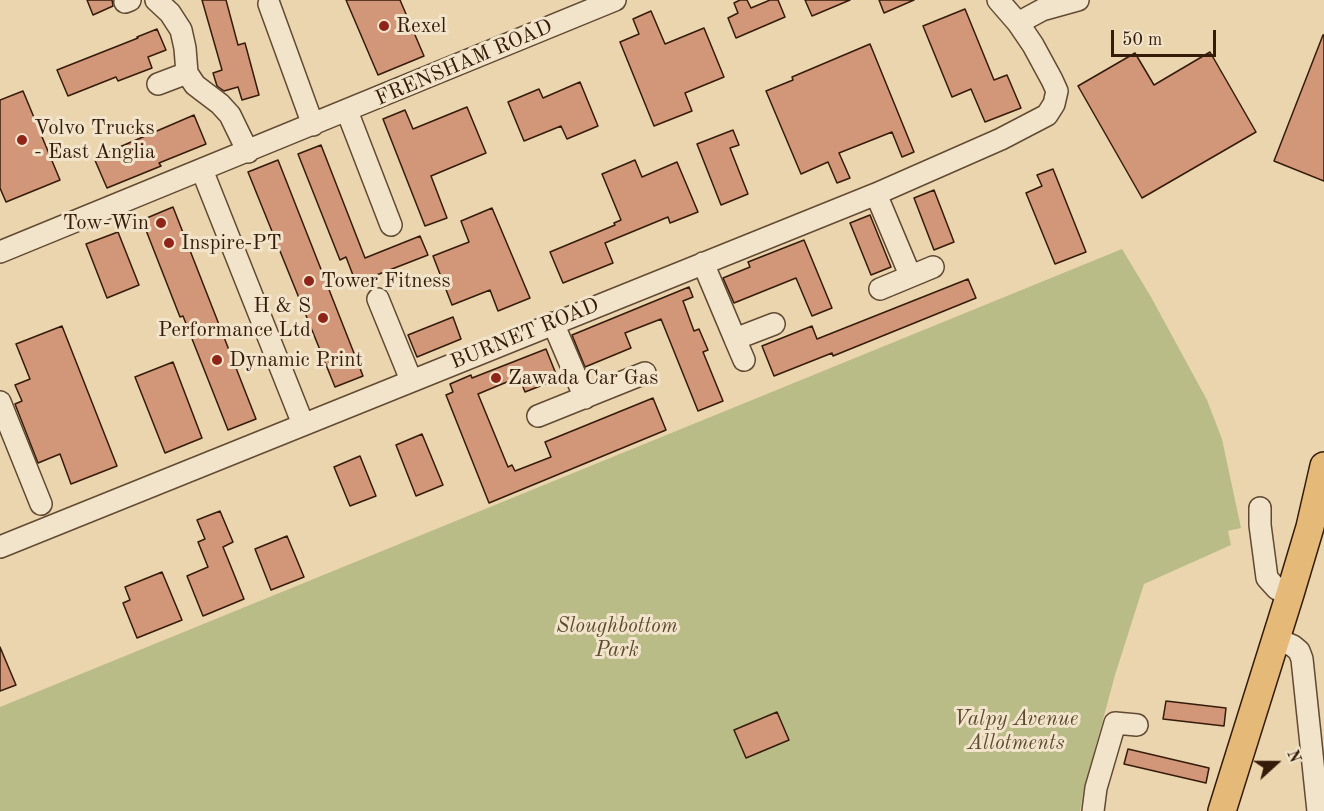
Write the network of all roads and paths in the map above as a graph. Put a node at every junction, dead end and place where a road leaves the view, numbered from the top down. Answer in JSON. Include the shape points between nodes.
{"nodes":[{"id":1,"x":156,"y":0,"type":"edge"},
{"id":2,"x":615,"y":0,"type":"edge"},
{"id":3,"x":998,"y":0,"type":"edge"},
{"id":4,"x":1078,"y":0,"type":"edge"},
{"id":5,"x":269,"y":4,"type":"dead end"},
{"id":6,"x":1018,"y":23,"type":"junction"},
{"id":7,"x":187,"y":73,"type":"junction"},
{"id":8,"x":158,"y":84,"type":"dead end"},
{"id":9,"x":347,"y":111,"type":"junction"},
{"id":10,"x":313,"y":124,"type":"junction"},
{"id":11,"x":248,"y":152,"type":"junction"},
{"id":12,"x":202,"y":170,"type":"junction"},
{"id":13,"x":876,"y":194,"type":"junction"},
{"id":14,"x":391,"y":225,"type":"dead end"},
{"id":15,"x":0,"y":252,"type":"edge"},
{"id":16,"x":703,"y":262,"type":"junction"},
{"id":17,"x":933,"y":267,"type":"dead end"},
{"id":18,"x":910,"y":275,"type":"junction"},
{"id":19,"x":880,"y":289,"type":"dead end"},
{"id":20,"x":378,"y":299,"type":"dead end"},
{"id":21,"x":553,"y":323,"type":"junction"},
{"id":22,"x":774,"y":324,"type":"dead end"},
{"id":23,"x":735,"y":339,"type":"junction"},
{"id":24,"x":744,"y":360,"type":"dead end"},
{"id":25,"x":645,"y":373,"type":"dead end"},
{"id":26,"x":411,"y":380,"type":"junction"},
{"id":27,"x":585,"y":398,"type":"junction"},
{"id":28,"x":0,"y":402,"type":"edge"},
{"id":29,"x":538,"y":416,"type":"dead end"},
{"id":30,"x":303,"y":424,"type":"junction"},
{"id":31,"x":1324,"y":466,"type":"edge"},
{"id":32,"x":41,"y":504,"type":"dead end"},
{"id":33,"x":1260,"y":508,"type":"dead end"},
{"id":34,"x":0,"y":547,"type":"edge"},
{"id":35,"x":1290,"y":594,"type":"junction"},
{"id":36,"x":1275,"y":638,"type":"junction"},
{"id":37,"x":1137,"y":725,"type":"dead end"},
{"id":38,"x":1093,"y":811,"type":"edge"},
{"id":39,"x":1221,"y":811,"type":"edge"},
{"id":40,"x":1318,"y":811,"type":"edge"}],
"edges":[{"from":1,"to":7,"type":"street","via":[[181,30]]},
{"from":2,"to":9,"type":"street","name":"FRENSHAM ROAD"},
{"from":3,"to":6,"type":"street"},
{"from":4,"to":6,"type":"street","via":[[1042,10]]},
{"from":5,"to":10,"type":"street","via":[[299,66]]},
{"from":6,"to":13,"type":"street","name":"BURNET ROAD","via":[[1057,91],[1047,115]]},
{"from":7,"to":8,"type":"street"},
{"from":7,"to":11,"type":"street","via":[[230,115]]},
{"from":9,"to":10,"type":"street","name":"FRENSHAM ROAD"},
{"from":9,"to":14,"type":"street"},
{"from":10,"to":11,"type":"street","name":"FRENSHAM ROAD"},
{"from":11,"to":12,"type":"street","name":"FRENSHAM ROAD"},
{"from":12,"to":15,"type":"street","name":"FRENSHAM ROAD"},
{"from":12,"to":30,"type":"street"},
{"from":13,"to":16,"type":"street","name":"BURNET ROAD"},
{"from":13,"to":18,"type":"street"},
{"from":16,"to":21,"type":"street","name":"BURNET ROAD"},
{"from":16,"to":23,"type":"street"},
{"from":17,"to":18,"type":"street"},
{"from":18,"to":19,"type":"street"},
{"from":20,"to":26,"type":"street"},
{"from":21,"to":26,"type":"street","name":"BURNET ROAD"},
{"from":21,"to":27,"type":"street"},
{"from":22,"to":23,"type":"street"},
{"from":23,"to":24,"type":"street"},
{"from":25,"to":27,"type":"street"},
{"from":26,"to":30,"type":"street","name":"BURNET ROAD"},
{"from":27,"to":29,"type":"street"},
{"from":28,"to":32,"type":"street"},
{"from":30,"to":34,"type":"street","name":"BURNET ROAD"},
{"from":31,"to":35,"type":"main road"},
{"from":33,"to":35,"type":"street","via":[[1267,578],[1277,589]]},
{"from":35,"to":36,"type":"main road"},
{"from":36,"to":39,"type":"main road"},
{"from":36,"to":40,"type":"street","via":[[1293,646],[1302,659]]},
{"from":37,"to":38,"type":"street","via":[[1115,723]]}]}
